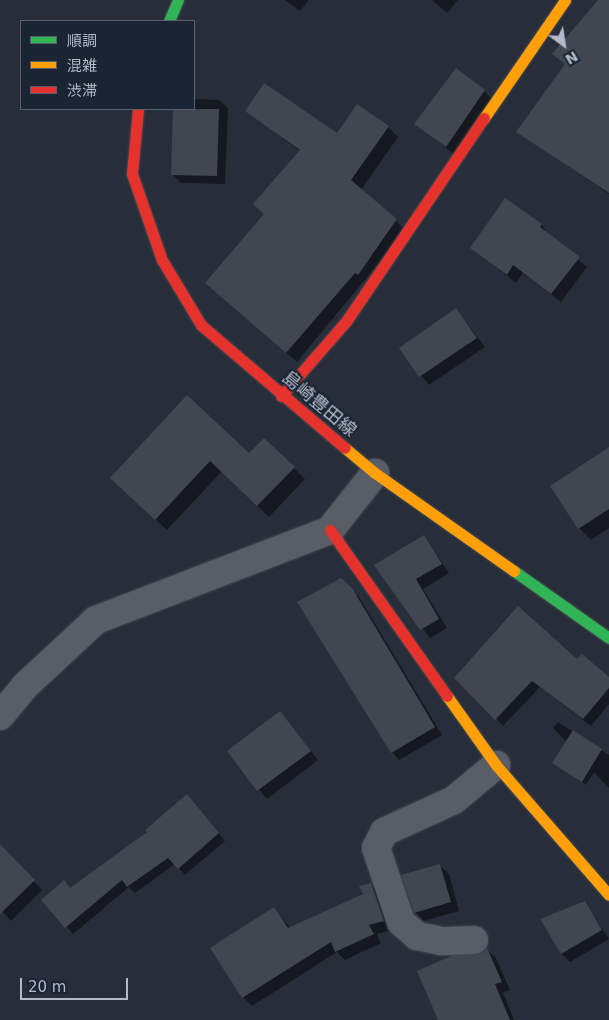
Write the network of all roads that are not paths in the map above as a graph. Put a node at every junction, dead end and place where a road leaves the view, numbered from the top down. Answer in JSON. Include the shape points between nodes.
{"nodes":[{"id":1,"x":178,"y":0,"type":"edge"},
{"id":2,"x":565,"y":0,"type":"edge"},
{"id":3,"x":169,"y":20,"type":"edge"},
{"id":4,"x":138,"y":110,"type":"edge"},
{"id":5,"x":281,"y":396,"type":"junction"},
{"id":6,"x":375,"y":473,"type":"junction"},
{"id":7,"x":330,"y":530,"type":"junction"},
{"id":8,"x":609,"y":638,"type":"edge"},
{"id":9,"x":0,"y":716,"type":"edge"},
{"id":10,"x":496,"y":764,"type":"junction"},
{"id":11,"x":609,"y":894,"type":"edge"},
{"id":12,"x":474,"y":940,"type":"dead end"}],
"edges":[{"from":1,"to":3,"type":"street"},
{"from":2,"to":5,"type":"street","via":[[347,320]]},
{"from":4,"to":5,"type":"street","name":"島崎豊田線","via":[[132,174],[162,260],[201,325]]},
{"from":5,"to":6,"type":"street","name":"島崎豊田線"},
{"from":6,"to":7,"type":"street"},
{"from":6,"to":8,"type":"street","name":"島崎豊田線"},
{"from":7,"to":9,"type":"street","via":[[96,620],[25,686]]},
{"from":7,"to":10,"type":"street"},
{"from":10,"to":11,"type":"street"},
{"from":10,"to":12,"type":"street","via":[[454,800],[384,832],[376,848],[401,922],[417,936],[441,941]]}]}
